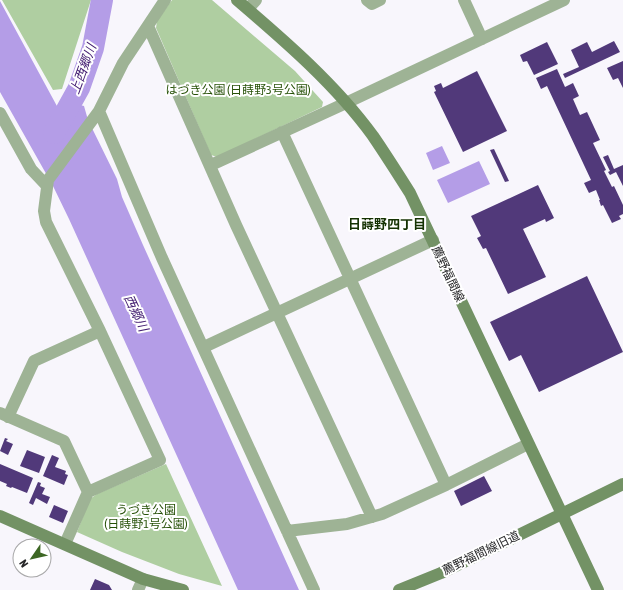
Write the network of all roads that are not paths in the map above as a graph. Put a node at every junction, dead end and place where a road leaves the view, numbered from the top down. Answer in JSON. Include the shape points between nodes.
{"nodes":[{"id":1,"x":165,"y":0,"type":"edge"},
{"id":2,"x":237,"y":0,"type":"edge"},
{"id":3,"x":367,"y":0,"type":"edge"},
{"id":4,"x":380,"y":0,"type":"edge"},
{"id":5,"x":464,"y":0,"type":"edge"},
{"id":6,"x":564,"y":0,"type":"edge"},
{"id":7,"x":548,"y":3,"type":"edge"},
{"id":8,"x":252,"y":5,"type":"edge"},
{"id":9,"x":148,"y":26,"type":"junction"},
{"id":10,"x":482,"y":39,"type":"junction"},
{"id":11,"x":346,"y":103,"type":"junction"},
{"id":12,"x":99,"y":111,"type":"junction"},
{"id":13,"x":0,"y":113,"type":"edge"},
{"id":14,"x":282,"y":132,"type":"junction"},
{"id":15,"x":211,"y":165,"type":"junction"},
{"id":16,"x":47,"y":183,"type":"junction"},
{"id":17,"x":432,"y":240,"type":"junction"},
{"id":18,"x":350,"y":279,"type":"junction"},
{"id":19,"x":277,"y":313,"type":"junction"},
{"id":20,"x":100,"y":330,"type":"junction"},
{"id":21,"x":204,"y":347,"type":"junction"},
{"id":22,"x":4,"y":415,"type":"edge"},
{"id":23,"x":528,"y":444,"type":"junction"},
{"id":24,"x":623,"y":484,"type":"edge"},
{"id":25,"x":446,"y":485,"type":"junction"},
{"id":26,"x":88,"y":492,"type":"junction"},
{"id":27,"x":562,"y":514,"type":"junction"},
{"id":28,"x":0,"y":516,"type":"edge"},
{"id":29,"x":372,"y":517,"type":"junction"},
{"id":30,"x":287,"y":531,"type":"junction"},
{"id":31,"x":65,"y":544,"type":"junction"},
{"id":32,"x":146,"y":585,"type":"edge"},
{"id":33,"x":182,"y":590,"type":"edge"},
{"id":34,"x":314,"y":590,"type":"edge"},
{"id":35,"x":399,"y":590,"type":"edge"},
{"id":36,"x":598,"y":590,"type":"edge"}],
"edges":[{"from":1,"to":9,"type":"street"},
{"from":2,"to":8,"type":"main road","name":"薦野福間線"},
{"from":3,"to":4,"type":"street","via":[[372,4]]},
{"from":5,"to":10,"type":"street"},
{"from":6,"to":7,"type":"street"},
{"from":7,"to":10,"type":"street"},
{"from":8,"to":11,"type":"main road","name":"薦野福間線"},
{"from":9,"to":12,"type":"street","via":[[123,63]]},
{"from":9,"to":15,"type":"street"},
{"from":10,"to":11,"type":"street"},
{"from":11,"to":14,"type":"street"},
{"from":11,"to":17,"type":"main road","name":"薦野福間線","via":[[373,136],[410,193]]},
{"from":12,"to":16,"type":"street"},
{"from":12,"to":21,"type":"street","via":[[162,258]]},
{"from":13,"to":16,"type":"street","via":[[31,169]]},
{"from":14,"to":15,"type":"street"},
{"from":14,"to":18,"type":"street"},
{"from":15,"to":19,"type":"street"},
{"from":16,"to":20,"type":"street","via":[[44,211],[46,222]]},
{"from":17,"to":18,"type":"street"},
{"from":17,"to":23,"type":"main road","name":"薦野福間線"},
{"from":18,"to":19,"type":"street"},
{"from":18,"to":25,"type":"street"},
{"from":19,"to":21,"type":"street"},
{"from":19,"to":29,"type":"street"},
{"from":20,"to":22,"type":"street","via":[[34,361]]},
{"from":20,"to":26,"type":"street","via":[[160,460]]},
{"from":21,"to":30,"type":"street"},
{"from":22,"to":26,"type":"street","via":[[64,440]]},
{"from":23,"to":25,"type":"street"},
{"from":23,"to":27,"type":"main road","name":"薦野福間線"},
{"from":24,"to":27,"type":"main road","name":"薦野福間線旧道"},
{"from":25,"to":29,"type":"street"},
{"from":26,"to":31,"type":"street"},
{"from":27,"to":35,"type":"main road","name":"薦野福間線旧道","via":[[441,573]]},
{"from":27,"to":36,"type":"main road","name":"薦野福間線"},
{"from":28,"to":31,"type":"main road"},
{"from":29,"to":30,"type":"street","via":[[348,524]]},
{"from":30,"to":34,"type":"street"},
{"from":31,"to":32,"type":"main road"},
{"from":32,"to":33,"type":"main road"}]}
